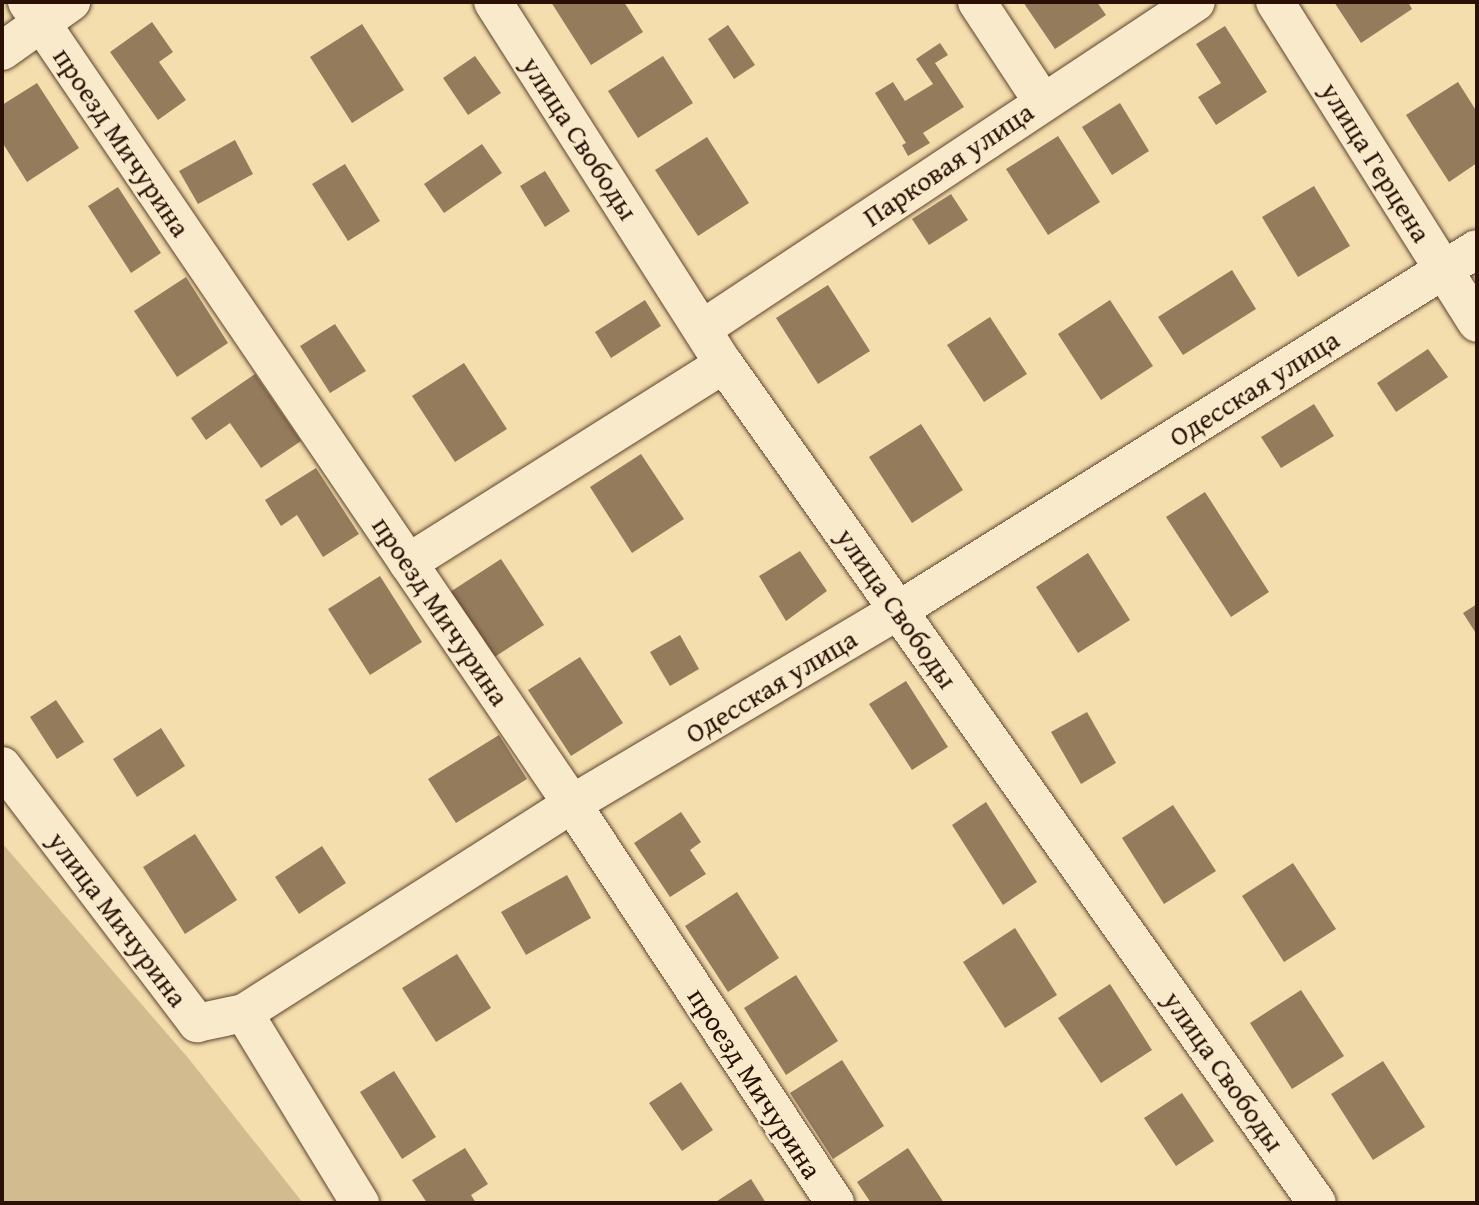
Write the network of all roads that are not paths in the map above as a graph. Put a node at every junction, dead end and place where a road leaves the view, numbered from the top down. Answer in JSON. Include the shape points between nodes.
{"nodes":[{"id":1,"x":493,"y":2,"type":"edge"},
{"id":2,"x":978,"y":2,"type":"edge"},
{"id":3,"x":1196,"y":2,"type":"edge"},
{"id":4,"x":1275,"y":2,"type":"edge"},
{"id":5,"x":46,"y":9,"type":"edge"},
{"id":6,"x":2,"y":51,"type":"edge"},
{"id":7,"x":1042,"y":101,"type":"junction"},
{"id":8,"x":1477,"y":249,"type":"edge"},
{"id":9,"x":1444,"y":269,"type":"junction"},
{"id":10,"x":1477,"y":323,"type":"edge"},
{"id":11,"x":702,"y":329,"type":"junction"},
{"id":12,"x":724,"y":364,"type":"junction"},
{"id":13,"x":408,"y":563,"type":"junction"},
{"id":14,"x":899,"y":610,"type":"junction"},
{"id":15,"x":2,"y":766,"type":"edge"},
{"id":16,"x":572,"y":804,"type":"junction"},
{"id":17,"x":243,"y":1013,"type":"junction"},
{"id":18,"x":360,"y":1203,"type":"edge"},
{"id":19,"x":835,"y":1203,"type":"edge"},
{"id":20,"x":1317,"y":1203,"type":"edge"}],
"edges":[{"from":1,"to":11,"type":"street","name":"улица Свободы"},
{"from":2,"to":7,"type":"street"},
{"from":3,"to":7,"type":"street","name":"Парковая улица"},
{"from":4,"to":9,"type":"street","name":"улица Герцена"},
{"from":5,"to":6,"type":"street"},
{"from":5,"to":13,"type":"street","name":"проезд Мичурина"},
{"from":7,"to":11,"type":"street","name":"Парковая улица"},
{"from":8,"to":9,"type":"street","name":"Одесская улица"},
{"from":9,"to":10,"type":"street","name":"улица Герцена"},
{"from":9,"to":14,"type":"street","name":"Одесская улица"},
{"from":11,"to":12,"type":"street","name":"улица Свободы"},
{"from":12,"to":13,"type":"street"},
{"from":12,"to":14,"type":"street","name":"улица Свободы"},
{"from":13,"to":16,"type":"street","name":"проезд Мичурина"},
{"from":14,"to":16,"type":"street","name":"Одесская улица"},
{"from":14,"to":20,"type":"street","name":"улица Свободы"},
{"from":15,"to":17,"type":"street","name":"улица Мичурина","via":[[197,1023]]},
{"from":16,"to":17,"type":"street","name":"Одесская улица"},
{"from":16,"to":19,"type":"street","name":"проезд Мичурина"},
{"from":17,"to":18,"type":"street"}]}
